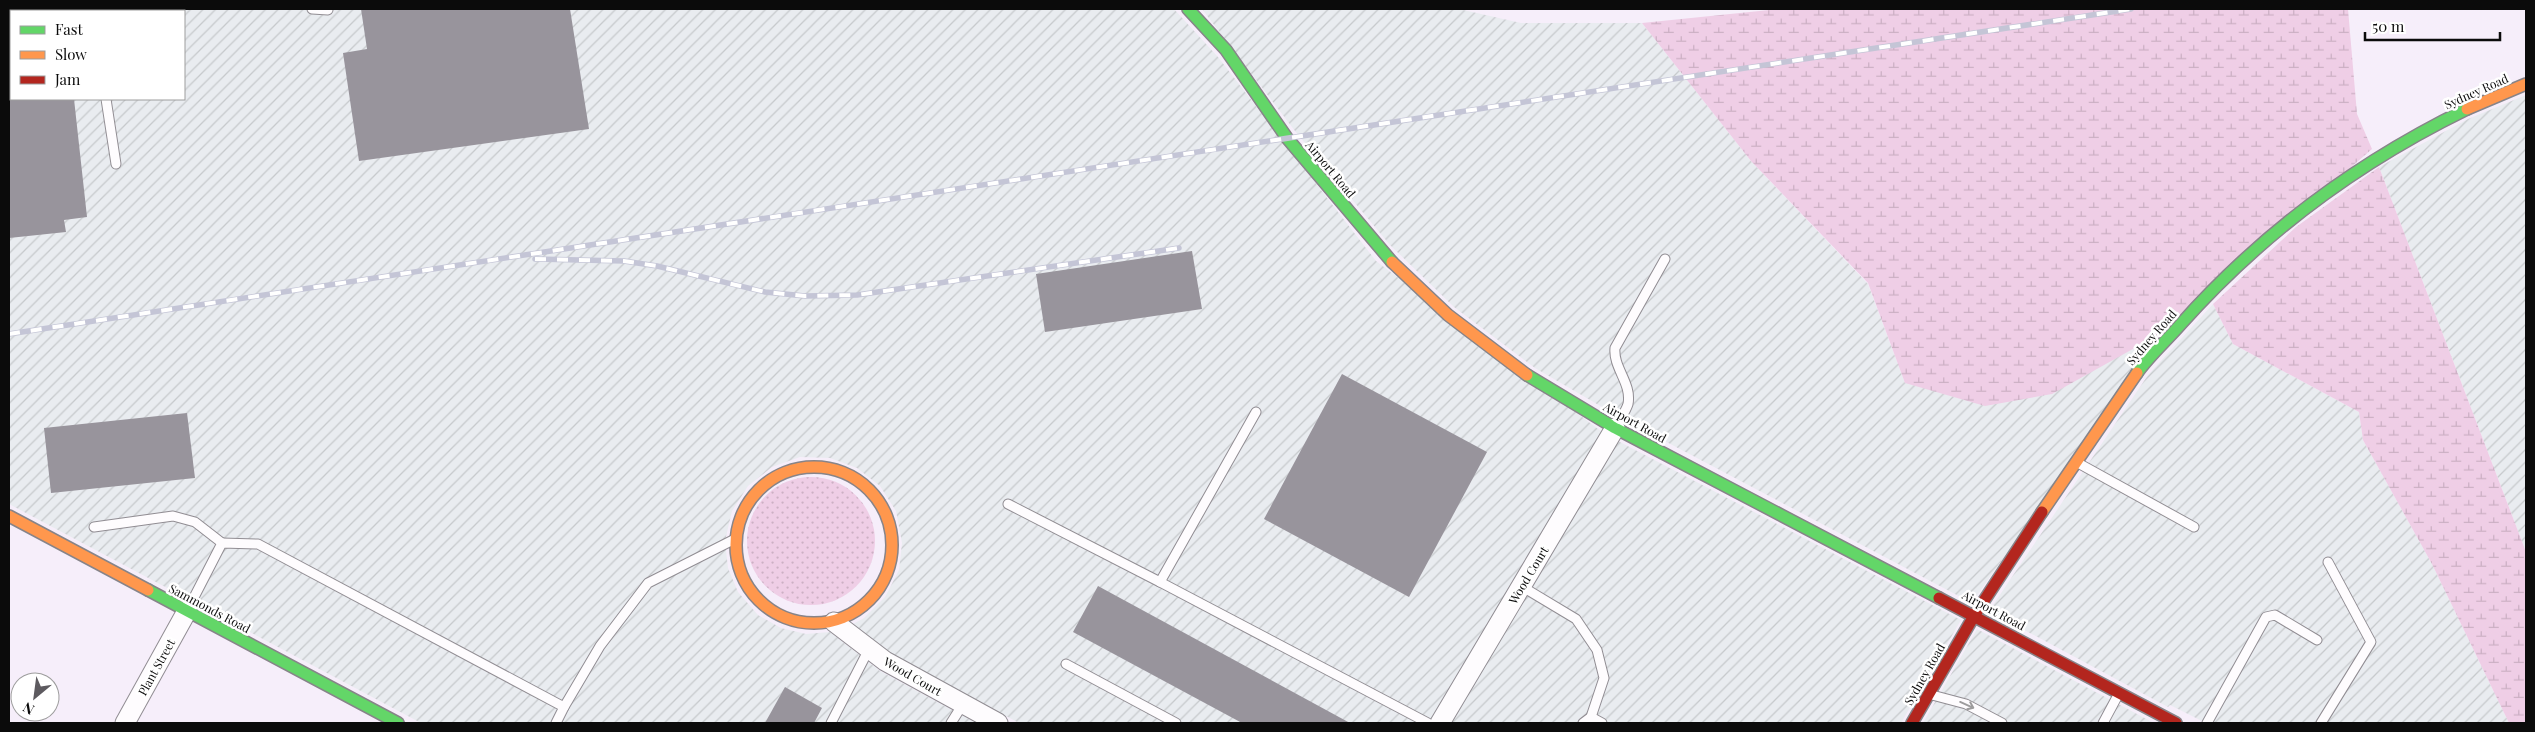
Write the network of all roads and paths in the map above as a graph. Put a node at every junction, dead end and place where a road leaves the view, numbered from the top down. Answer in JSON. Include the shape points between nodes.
{"nodes":[{"id":1,"x":312,"y":9,"type":"edge"},
{"id":2,"x":1188,"y":9,"type":"edge"},
{"id":3,"x":328,"y":10,"type":"edge"},
{"id":4,"x":2526,"y":84,"type":"edge"},
{"id":5,"x":106,"y":100,"type":"edge"},
{"id":6,"x":116,"y":164,"type":"dead end"},
{"id":7,"x":1665,"y":259,"type":"dead end"},
{"id":8,"x":1256,"y":412,"type":"dead end"},
{"id":9,"x":1616,"y":428,"type":"junction"},
{"id":10,"x":2075,"y":461,"type":"junction"},
{"id":11,"x":1008,"y":504,"type":"dead end"},
{"id":12,"x":9,"y":516,"type":"edge"},
{"id":13,"x":94,"y":527,"type":"dead end"},
{"id":14,"x":2194,"y":528,"type":"dead end"},
{"id":15,"x":735,"y":539,"type":"junction"},
{"id":16,"x":222,"y":543,"type":"junction"},
{"id":17,"x":2328,"y":562,"type":"dead end"},
{"id":18,"x":1160,"y":582,"type":"junction"},
{"id":19,"x":1522,"y":586,"type":"junction"},
{"id":20,"x":187,"y":611,"type":"junction"},
{"id":21,"x":1974,"y":616,"type":"junction"},
{"id":22,"x":834,"y":622,"type":"junction"},
{"id":23,"x":2317,"y":640,"type":"dead end"},
{"id":24,"x":869,"y":649,"type":"junction"},
{"id":25,"x":1066,"y":664,"type":"dead end"},
{"id":26,"x":2120,"y":693,"type":"junction"},
{"id":27,"x":1929,"y":694,"type":"junction"},
{"id":28,"x":963,"y":704,"type":"junction"},
{"id":29,"x":564,"y":707,"type":"junction"},
{"id":30,"x":1591,"y":717,"type":"junction"},
{"id":31,"x":125,"y":723,"type":"edge"},
{"id":32,"x":398,"y":723,"type":"edge"},
{"id":33,"x":556,"y":723,"type":"edge"},
{"id":34,"x":831,"y":723,"type":"edge"},
{"id":35,"x":951,"y":723,"type":"edge"},
{"id":36,"x":998,"y":723,"type":"edge"},
{"id":37,"x":1176,"y":723,"type":"edge"},
{"id":38,"x":1428,"y":723,"type":"edge"},
{"id":39,"x":1440,"y":723,"type":"edge"},
{"id":40,"x":1582,"y":723,"type":"edge"},
{"id":41,"x":1602,"y":723,"type":"edge"},
{"id":42,"x":1912,"y":723,"type":"edge"},
{"id":43,"x":2002,"y":723,"type":"edge"},
{"id":44,"x":2103,"y":723,"type":"edge"},
{"id":45,"x":2176,"y":723,"type":"edge"},
{"id":46,"x":2207,"y":723,"type":"edge"},
{"id":47,"x":2321,"y":723,"type":"edge"}],
"edges":[{"from":1,"to":3,"type":"lane"},
{"from":2,"to":9,"type":"street","name":"Airport Road","via":[[1226,50],[1287,138],[1383,253],[1448,315],[1529,377]]},
{"from":4,"to":10,"type":"street","name":"Sydney Road","via":[[2464,110],[2374,159],[2291,218],[2208,292],[2140,369]]},
{"from":5,"to":6,"type":"lane"},
{"from":7,"to":9,"type":"lane","via":[[1615,348],[1615,362],[1628,390],[1628,405]]},
{"from":8,"to":18,"type":"lane"},
{"from":9,"to":19,"type":"street","name":"Wood Court"},
{"from":9,"to":21,"type":"street","name":"Airport Road"},
{"from":10,"to":14,"type":"lane"},
{"from":10,"to":21,"type":"street","name":"Sydney Road"},
{"from":11,"to":18,"type":"lane"},
{"from":12,"to":20,"type":"street","name":"Sammonds Road"},
{"from":13,"to":16,"type":"lane","via":[[173,516],[194,522]]},
{"from":15,"to":22,"type":"street","via":[[737,564],[746,587],[763,606],[784,618],[809,624]]},
{"from":15,"to":22,"type":"street","via":[[741,513],[756,491],[785,472],[802,467],[829,468],[853,477],[874,494],[887,517],[893,543],[889,569],[871,599],[858,611]]},
{"from":15,"to":29,"type":"lane","via":[[648,583],[600,646]]},
{"from":16,"to":20,"type":"lane"},
{"from":16,"to":29,"type":"lane","via":[[258,544]]},
{"from":17,"to":47,"type":"lane","via":[[2371,642]]},
{"from":18,"to":38,"type":"lane"},
{"from":19,"to":30,"type":"lane","via":[[1576,619],[1597,650],[1604,678]]},
{"from":19,"to":39,"type":"street","name":"Wood Court"},
{"from":20,"to":31,"type":"street","name":"Plant Street"},
{"from":20,"to":32,"type":"street","name":"Sammonds Road"},
{"from":21,"to":26,"type":"street","name":"Airport Road"},
{"from":21,"to":27,"type":"street","name":"Sydney Road"},
{"from":22,"to":24,"type":"street","name":"Wood Court"},
{"from":23,"to":46,"type":"lane","via":[[2275,615],[2266,616]]},
{"from":24,"to":28,"type":"street","name":"Wood Court"},
{"from":24,"to":34,"type":"lane"},
{"from":25,"to":37,"type":"lane"},
{"from":26,"to":44,"type":"lane"},
{"from":26,"to":45,"type":"street","name":"Airport Road"},
{"from":27,"to":42,"type":"street","name":"Sydney Road"},
{"from":27,"to":43,"type":"lane","one_way":true,"via":[[1966,704]]},
{"from":28,"to":35,"type":"lane"},
{"from":28,"to":36,"type":"street","name":"Wood Court"},
{"from":29,"to":33,"type":"lane"},
{"from":30,"to":40,"type":"lane"},
{"from":30,"to":41,"type":"lane"}]}
